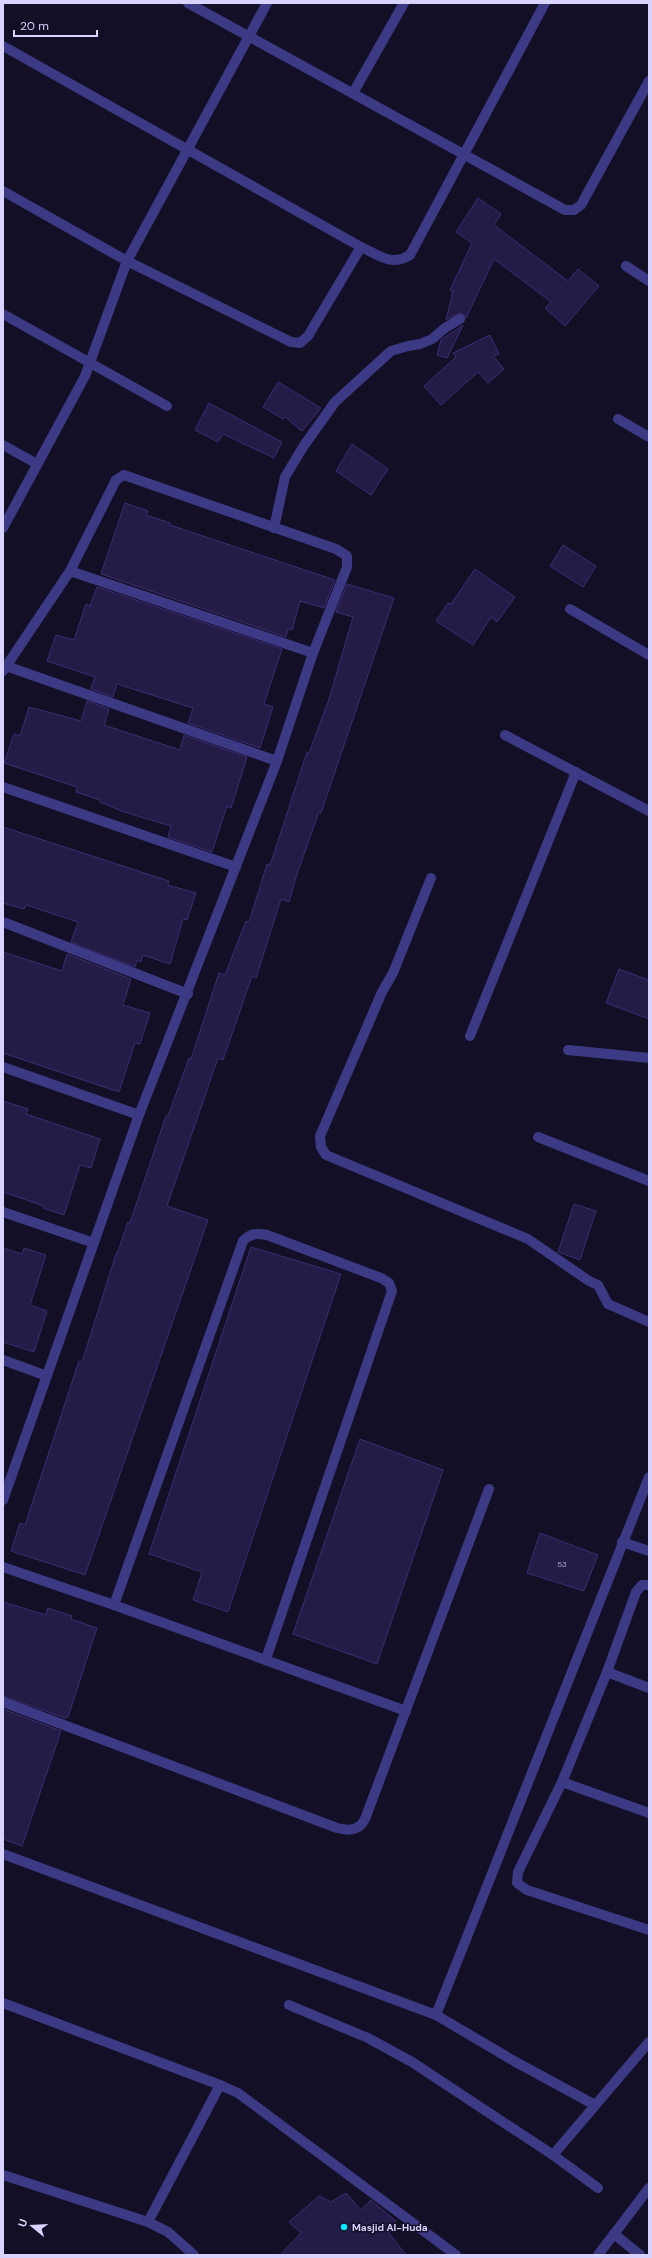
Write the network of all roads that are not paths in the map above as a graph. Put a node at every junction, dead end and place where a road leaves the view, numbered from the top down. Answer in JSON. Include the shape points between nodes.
{"nodes":[{"id":1,"x":188,"y":3,"type":"edge"},
{"id":2,"x":267,"y":3,"type":"edge"},
{"id":3,"x":404,"y":3,"type":"edge"},
{"id":4,"x":545,"y":3,"type":"edge"},
{"id":5,"x":249,"y":35,"type":"junction"},
{"id":6,"x":3,"y":46,"type":"edge"},
{"id":7,"x":649,"y":80,"type":"edge"},
{"id":8,"x":353,"y":93,"type":"junction"},
{"id":9,"x":186,"y":148,"type":"junction"},
{"id":10,"x":464,"y":154,"type":"junction"},
{"id":11,"x":3,"y":192,"type":"edge"},
{"id":12,"x":361,"y":247,"type":"junction"},
{"id":13,"x":127,"y":261,"type":"junction"},
{"id":14,"x":626,"y":266,"type":"dead end"},
{"id":15,"x":649,"y":281,"type":"edge"},
{"id":16,"x":3,"y":314,"type":"edge"},
{"id":17,"x":460,"y":319,"type":"dead end"},
{"id":18,"x":89,"y":362,"type":"junction"},
{"id":19,"x":167,"y":406,"type":"dead end"},
{"id":20,"x":618,"y":419,"type":"dead end"},
{"id":21,"x":649,"y":437,"type":"edge"},
{"id":22,"x":3,"y":445,"type":"edge"},
{"id":23,"x":37,"y":464,"type":"junction"},
{"id":24,"x":3,"y":528,"type":"edge"},
{"id":25,"x":274,"y":528,"type":"junction"},
{"id":26,"x":70,"y":572,"type":"junction"},
{"id":27,"x":570,"y":609,"type":"dead end"},
{"id":28,"x":313,"y":653,"type":"junction"},
{"id":29,"x":649,"y":655,"type":"edge"},
{"id":30,"x":5,"y":669,"type":"edge"},
{"id":31,"x":505,"y":735,"type":"dead end"},
{"id":32,"x":277,"y":761,"type":"junction"},
{"id":33,"x":576,"y":772,"type":"junction"},
{"id":34,"x":3,"y":787,"type":"edge"},
{"id":35,"x":649,"y":811,"type":"edge"},
{"id":36,"x":236,"y":868,"type":"junction"},
{"id":37,"x":431,"y":878,"type":"dead end"},
{"id":38,"x":3,"y":922,"type":"edge"},
{"id":39,"x":188,"y":994,"type":"junction"},
{"id":40,"x":470,"y":1036,"type":"dead end"},
{"id":41,"x":568,"y":1050,"type":"dead end"},
{"id":42,"x":649,"y":1058,"type":"edge"},
{"id":43,"x":3,"y":1067,"type":"edge"},
{"id":44,"x":139,"y":1115,"type":"junction"},
{"id":45,"x":538,"y":1137,"type":"dead end"},
{"id":46,"x":649,"y":1181,"type":"edge"},
{"id":47,"x":3,"y":1212,"type":"edge"},
{"id":48,"x":94,"y":1242,"type":"junction"},
{"id":49,"x":649,"y":1322,"type":"edge"},
{"id":50,"x":3,"y":1360,"type":"edge"},
{"id":51,"x":47,"y":1376,"type":"junction"},
{"id":52,"x":649,"y":1477,"type":"edge"},
{"id":53,"x":489,"y":1489,"type":"dead end"},
{"id":54,"x":3,"y":1500,"type":"edge"},
{"id":55,"x":622,"y":1542,"type":"junction"},
{"id":56,"x":649,"y":1551,"type":"edge"},
{"id":57,"x":3,"y":1566,"type":"edge"},
{"id":58,"x":649,"y":1585,"type":"edge"},
{"id":59,"x":114,"y":1605,"type":"junction"},
{"id":60,"x":266,"y":1660,"type":"junction"},
{"id":61,"x":607,"y":1672,"type":"junction"},
{"id":62,"x":649,"y":1688,"type":"edge"},
{"id":63,"x":3,"y":1702,"type":"edge"},
{"id":64,"x":406,"y":1711,"type":"junction"},
{"id":65,"x":562,"y":1782,"type":"junction"},
{"id":66,"x":649,"y":1814,"type":"edge"},
{"id":67,"x":3,"y":1854,"type":"edge"},
{"id":68,"x":649,"y":1930,"type":"edge"},
{"id":69,"x":3,"y":2004,"type":"edge"},
{"id":70,"x":289,"y":2005,"type":"dead end"},
{"id":71,"x":436,"y":2015,"type":"junction"},
{"id":72,"x":649,"y":2042,"type":"edge"},
{"id":73,"x":220,"y":2084,"type":"junction"},
{"id":74,"x":595,"y":2105,"type":"junction"},
{"id":75,"x":553,"y":2155,"type":"junction"},
{"id":76,"x":3,"y":2175,"type":"edge"},
{"id":77,"x":598,"y":2188,"type":"dead end"},
{"id":78,"x":649,"y":2188,"type":"edge"},
{"id":79,"x":148,"y":2222,"type":"junction"},
{"id":80,"x":614,"y":2234,"type":"junction"},
{"id":81,"x":194,"y":2255,"type":"edge"},
{"id":82,"x":456,"y":2255,"type":"edge"},
{"id":83,"x":598,"y":2255,"type":"edge"},
{"id":84,"x":640,"y":2255,"type":"edge"}],
"edges":[{"from":1,"to":5,"type":"street"},
{"from":2,"to":5,"type":"street"},
{"from":3,"to":8,"type":"street"},
{"from":4,"to":10,"type":"street"},
{"from":5,"to":8,"type":"street"},
{"from":5,"to":9,"type":"street"},
{"from":6,"to":9,"type":"street"},
{"from":7,"to":10,"type":"street","via":[[581,205],[574,210],[565,210]]},
{"from":8,"to":10,"type":"street"},
{"from":9,"to":12,"type":"street"},
{"from":9,"to":13,"type":"street"},
{"from":10,"to":12,"type":"street","via":[[410,255],[400,261],[390,260]]},
{"from":11,"to":13,"type":"street"},
{"from":12,"to":13,"type":"street","via":[[308,336],[300,343],[291,342]]},
{"from":13,"to":18,"type":"street"},
{"from":14,"to":15,"type":"street"},
{"from":16,"to":18,"type":"street"},
{"from":17,"to":25,"type":"street","via":[[432,339],[391,351],[335,402],[285,477]]},
{"from":18,"to":19,"type":"street"},
{"from":18,"to":23,"type":"street","via":[[85,376]]},
{"from":20,"to":21,"type":"street"},
{"from":22,"to":23,"type":"street"},
{"from":23,"to":24,"type":"street"},
{"from":25,"to":26,"type":"street","via":[[124,475],[116,480]]},
{"from":25,"to":28,"type":"street","via":[[336,549],[347,556],[346,567]]},
{"from":26,"to":28,"type":"street"},
{"from":26,"to":30,"type":"street"},
{"from":27,"to":29,"type":"street"},
{"from":28,"to":32,"type":"street"},
{"from":30,"to":32,"type":"street"},
{"from":31,"to":33,"type":"street"},
{"from":32,"to":36,"type":"street"},
{"from":33,"to":35,"type":"street"},
{"from":33,"to":40,"type":"street"},
{"from":34,"to":36,"type":"street"},
{"from":36,"to":39,"type":"street"},
{"from":37,"to":49,"type":"street","via":[[393,973],[382,992],[320,1136],[321,1147],[326,1154],[528,1239],[598,1285],[608,1304]]},
{"from":38,"to":39,"type":"street"},
{"from":39,"to":44,"type":"street"},
{"from":41,"to":42,"type":"street"},
{"from":43,"to":44,"type":"street"},
{"from":44,"to":48,"type":"street"},
{"from":45,"to":46,"type":"street"},
{"from":47,"to":48,"type":"street"},
{"from":48,"to":51,"type":"street"},
{"from":50,"to":51,"type":"street"},
{"from":51,"to":54,"type":"street"},
{"from":52,"to":55,"type":"street"},
{"from":53,"to":64,"type":"street"},
{"from":55,"to":56,"type":"street"},
{"from":55,"to":71,"type":"street"},
{"from":57,"to":59,"type":"street"},
{"from":58,"to":61,"type":"street","via":[[642,1585],[636,1592]]},
{"from":59,"to":60,"type":"street"},
{"from":59,"to":60,"type":"street","via":[[243,1241],[248,1235],[256,1233],[268,1235],[381,1278],[389,1283],[392,1291]]},
{"from":60,"to":64,"type":"street"},
{"from":61,"to":62,"type":"street"},
{"from":61,"to":65,"type":"street"},
{"from":63,"to":64,"type":"street","via":[[345,1830],[355,1830],[362,1826]]},
{"from":65,"to":66,"type":"street"},
{"from":65,"to":68,"type":"street","via":[[518,1872],[517,1883],[526,1890]]},
{"from":67,"to":71,"type":"street"},
{"from":69,"to":73,"type":"street"},
{"from":70,"to":75,"type":"street","via":[[368,2038],[412,2062]]},
{"from":71,"to":74,"type":"street"},
{"from":72,"to":74,"type":"street"},
{"from":73,"to":79,"type":"street"},
{"from":73,"to":82,"type":"street","via":[[253,2104]]},
{"from":74,"to":75,"type":"street"},
{"from":75,"to":77,"type":"street"},
{"from":76,"to":79,"type":"street"},
{"from":78,"to":80,"type":"street"},
{"from":79,"to":81,"type":"street","via":[[173,2235]]},
{"from":80,"to":83,"type":"street"},
{"from":80,"to":84,"type":"street"}]}
